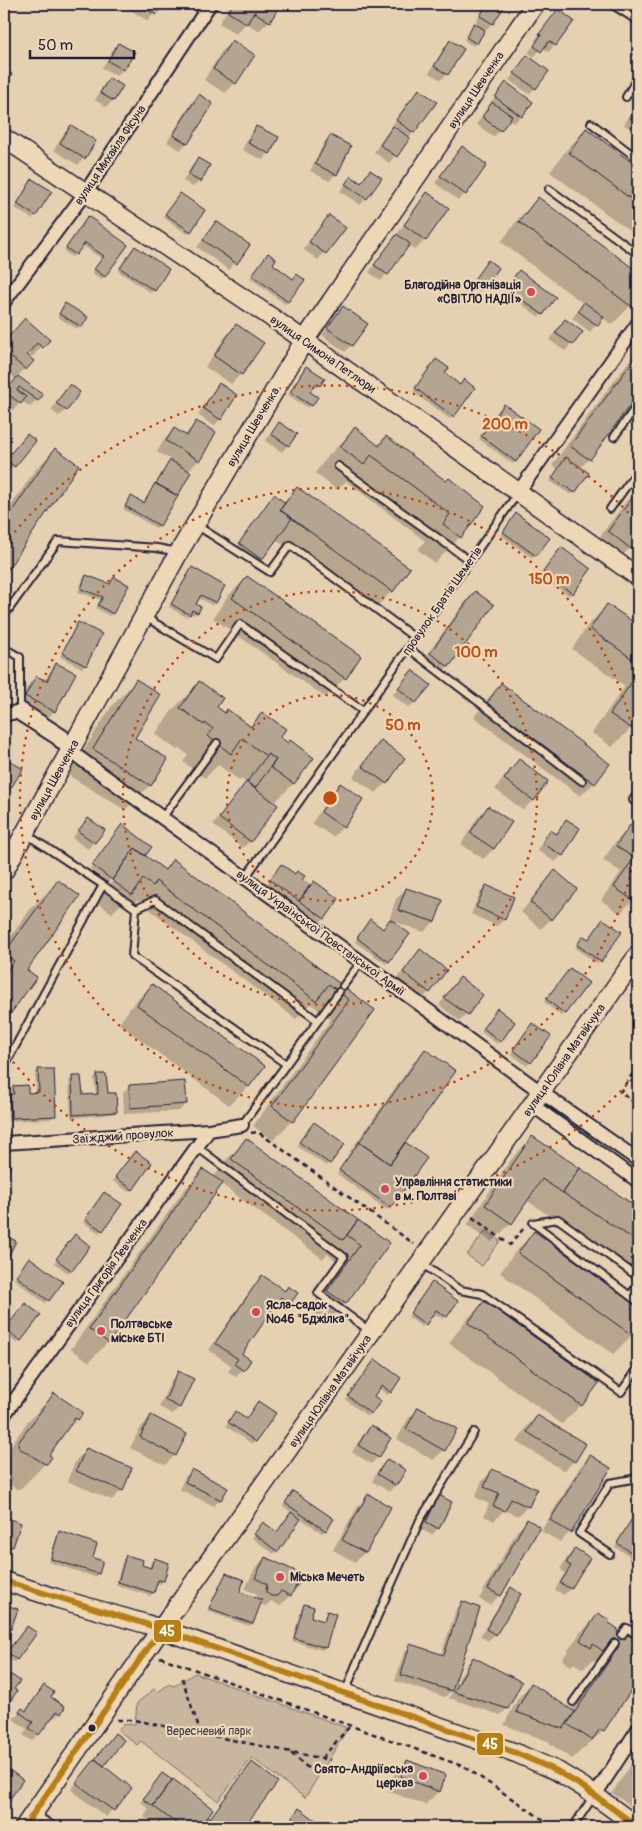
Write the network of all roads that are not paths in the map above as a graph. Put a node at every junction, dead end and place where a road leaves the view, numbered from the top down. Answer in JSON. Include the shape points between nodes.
{"nodes":[{"id":1,"x":210,"y":4,"type":"edge"},
{"id":2,"x":535,"y":4,"type":"edge"},
{"id":3,"x":610,"y":4,"type":"edge"},
{"id":4,"x":638,"y":21,"type":"edge"},
{"id":5,"x":638,"y":77,"type":"edge"},
{"id":6,"x":626,"y":97,"type":"dead end"},
{"id":7,"x":591,"y":123,"type":"dead end"},
{"id":8,"x":4,"y":138,"type":"edge"},
{"id":9,"x":638,"y":159,"type":"edge"},
{"id":10,"x":549,"y":189,"type":"dead end"},
{"id":11,"x":85,"y":193,"type":"junction"},
{"id":12,"x":638,"y":254,"type":"edge"},
{"id":13,"x":4,"y":302,"type":"edge"},
{"id":14,"x":638,"y":323,"type":"edge"},
{"id":15,"x":304,"y":341,"type":"junction"},
{"id":16,"x":638,"y":404,"type":"edge"},
{"id":17,"x":614,"y":437,"type":"dead end"},
{"id":18,"x":338,"y":466,"type":"dead end"},
{"id":19,"x":638,"y":470,"type":"edge"},
{"id":20,"x":519,"y":491,"type":"junction"},
{"id":21,"x":610,"y":509,"type":"dead end"},
{"id":22,"x":195,"y":524,"type":"junction"},
{"id":23,"x":179,"y":552,"type":"junction"},
{"id":24,"x":470,"y":561,"type":"junction"},
{"id":25,"x":638,"y":577,"type":"edge"},
{"id":26,"x":4,"y":616,"type":"edge"},
{"id":27,"x":144,"y":616,"type":"junction"},
{"id":28,"x":415,"y":638,"type":"junction"},
{"id":29,"x":4,"y":648,"type":"edge"},
{"id":30,"x":408,"y":648,"type":"junction"},
{"id":31,"x":363,"y":711,"type":"junction"},
{"id":32,"x":4,"y":715,"type":"edge"},
{"id":33,"x":217,"y":743,"type":"dead end"},
{"id":34,"x":70,"y":751,"type":"junction"},
{"id":35,"x":582,"y":781,"type":"dead end"},
{"id":36,"x":638,"y":793,"type":"edge"},
{"id":37,"x":638,"y":804,"type":"edge"},
{"id":38,"x":162,"y":818,"type":"junction"},
{"id":39,"x":24,"y":834,"type":"junction"},
{"id":40,"x":4,"y":871,"type":"edge"},
{"id":41,"x":245,"y":878,"type":"junction"},
{"id":42,"x":103,"y":885,"type":"junction"},
{"id":43,"x":136,"y":909,"type":"junction"},
{"id":44,"x":638,"y":955,"type":"edge"},
{"id":45,"x":361,"y":962,"type":"junction"},
{"id":46,"x":318,"y":1021,"type":"junction"},
{"id":47,"x":286,"y":1064,"type":"junction"},
{"id":48,"x":4,"y":1067,"type":"edge"},
{"id":49,"x":537,"y":1099,"type":"junction"},
{"id":50,"x":242,"y":1125,"type":"joint"},
{"id":51,"x":209,"y":1130,"type":"junction"},
{"id":52,"x":4,"y":1143,"type":"edge"},
{"id":53,"x":196,"y":1147,"type":"junction"},
{"id":54,"x":638,"y":1160,"type":"edge"},
{"id":55,"x":638,"y":1181,"type":"edge"},
{"id":56,"x":421,"y":1263,"type":"junction"},
{"id":57,"x":638,"y":1278,"type":"edge"},
{"id":58,"x":638,"y":1284,"type":"edge"},
{"id":59,"x":630,"y":1296,"type":"junction"},
{"id":60,"x":638,"y":1302,"type":"edge"},
{"id":61,"x":372,"y":1332,"type":"junction"},
{"id":62,"x":638,"y":1368,"type":"edge"},
{"id":63,"x":4,"y":1415,"type":"edge"},
{"id":64,"x":474,"y":1432,"type":"dead end"},
{"id":65,"x":638,"y":1478,"type":"edge"},
{"id":66,"x":610,"y":1554,"type":"dead end"},
{"id":67,"x":4,"y":1581,"type":"edge"},
{"id":68,"x":162,"y":1629,"type":"junction"},
{"id":69,"x":622,"y":1635,"type":"dead end"},
{"id":70,"x":638,"y":1636,"type":"edge"},
{"id":71,"x":616,"y":1643,"type":"dead end"},
{"id":72,"x":345,"y":1693,"type":"junction"},
{"id":73,"x":573,"y":1702,"type":"dead end"},
{"id":74,"x":638,"y":1729,"type":"edge"},
{"id":75,"x":595,"y":1795,"type":"junction"},
{"id":76,"x":29,"y":1820,"type":"edge"},
{"id":77,"x":54,"y":1827,"type":"edge"},
{"id":78,"x":573,"y":1827,"type":"edge"},
{"id":79,"x":638,"y":1827,"type":"edge"}],
"edges":[{"from":1,"to":11,"type":"street","name":"вулиця Михайла Фісуна"},
{"from":2,"to":15,"type":"street","name":"вулиця Шевченка"},
{"from":3,"to":4,"type":"lane"},
{"from":5,"to":6,"type":"lane"},
{"from":7,"to":9,"type":"lane"},
{"from":8,"to":11,"type":"street","name":"вулиця Симона Петлюри"},
{"from":10,"to":12,"type":"lane"},
{"from":11,"to":13,"type":"street","name":"вулиця Михайла Фісуна"},
{"from":11,"to":15,"type":"street","name":"вулиця Симона Петлюри"},
{"from":14,"to":20,"type":"street","name":"провулок Братів Шеметів"},
{"from":15,"to":20,"type":"street","name":"вулиця Симона Петлюри"},
{"from":15,"to":22,"type":"street","name":"вулиця Шевченка"},
{"from":16,"to":17,"type":"lane"},
{"from":18,"to":24,"type":"lane"},
{"from":19,"to":21,"type":"lane"},
{"from":20,"to":24,"type":"lane","name":"провулок Братів Шеметів"},
{"from":20,"to":25,"type":"street","name":"вулиця Симона Петлюри"},
{"from":22,"to":23,"type":"street","name":"вулиця Шевченка"},
{"from":22,"to":28,"type":"lane","via":[[270,572],[290,545]]},
{"from":23,"to":26,"type":"lane","via":[[58,540]]},
{"from":23,"to":27,"type":"street","name":"вулиця Шевченка"},
{"from":24,"to":28,"type":"lane","name":"провулок Братів Шеметів"},
{"from":27,"to":31,"type":"lane","via":[[216,659],[240,624]]},
{"from":27,"to":34,"type":"street","name":"вулиця Шевченка"},
{"from":28,"to":30,"type":"lane","name":"провулок Братів Шеметів"},
{"from":29,"to":34,"type":"lane","via":[[20,657],[20,705],[65,734]]},
{"from":30,"to":31,"type":"lane","name":"провулок Братів Шеметів"},
{"from":30,"to":35,"type":"lane"},
{"from":31,"to":41,"type":"lane","name":"провулок Братів Шеметів"},
{"from":32,"to":34,"type":"street","name":"вулиця Української Повстанської Армії","via":[[16,712],[57,738]]},
{"from":33,"to":38,"type":"lane"},
{"from":34,"to":38,"type":"street","name":"вулиця Української Повстанської Армії"},
{"from":34,"to":39,"type":"street","name":"вулиця Шевченка"},
{"from":36,"to":37,"type":"lane","via":[[633,800]]},
{"from":38,"to":41,"type":"street","name":"вулиця Української Повстанської Армії"},
{"from":39,"to":40,"type":"street","name":"вулиця Шевченка"},
{"from":39,"to":42,"type":"lane"},
{"from":41,"to":45,"type":"street","name":"вулиця Української Повстанської Армії"},
{"from":42,"to":43,"type":"lane"},
{"from":42,"to":48,"type":"lane"},
{"from":43,"to":46,"type":"lane","via":[[155,900]]},
{"from":43,"to":47,"type":"lane","via":[[132,956]]},
{"from":44,"to":49,"type":"street","name":"вулиця Юліана Матвійчука"},
{"from":45,"to":46,"type":"lane"},
{"from":45,"to":49,"type":"street","name":"вулиця Української Повстанської Армії"},
{"from":46,"to":47,"type":"lane"},
{"from":47,"to":50,"type":"lane"},
{"from":49,"to":54,"type":"street","name":"вулиця Української Повстанської Армії"},
{"from":49,"to":55,"type":"street","name":"вулиця Української Повстанської Армії"},
{"from":49,"to":56,"type":"street","name":"вулиця Юліана Матвійчука"},
{"from":50,"to":51,"type":"street","name":"Заїжджий провулок"},
{"from":51,"to":52,"type":"street","name":"Заїжджий провулок"},
{"from":51,"to":53,"type":"street","name":"вулиця Григорія Левченка"},
{"from":53,"to":61,"type":"lane","via":[[344,1256],[318,1293]]},
{"from":53,"to":63,"type":"street","name":"вулиця Григорія Левченка"},
{"from":56,"to":61,"type":"street","name":"вулиця Юліана Матвійчука"},
{"from":56,"to":62,"type":"lane","via":[[460,1290],[482,1294],[620,1392]]},
{"from":57,"to":59,"type":"lane","via":[[558,1219],[533,1223]]},
{"from":58,"to":59,"type":"lane"},
{"from":59,"to":60,"type":"lane"},
{"from":61,"to":68,"type":"street","name":"вулиця Юліана Матвійчука"},
{"from":64,"to":72,"type":"lane","via":[[420,1520]]},
{"from":65,"to":66,"type":"lane","via":[[610,1483],[579,1533]]},
{"from":67,"to":68,"type":"street"},
{"from":68,"to":72,"type":"street"},
{"from":68,"to":76,"type":"street","name":"вулиця Юліана Матвійчука"},
{"from":69,"to":70,"type":"lane","via":[[627,1628]]},
{"from":71,"to":73,"type":"lane"},
{"from":72,"to":75,"type":"street","via":[[516,1753]]},
{"from":74,"to":75,"type":"street"},
{"from":75,"to":78,"type":"lane"},
{"from":75,"to":79,"type":"street"},
{"from":76,"to":77,"type":"lane"}]}
